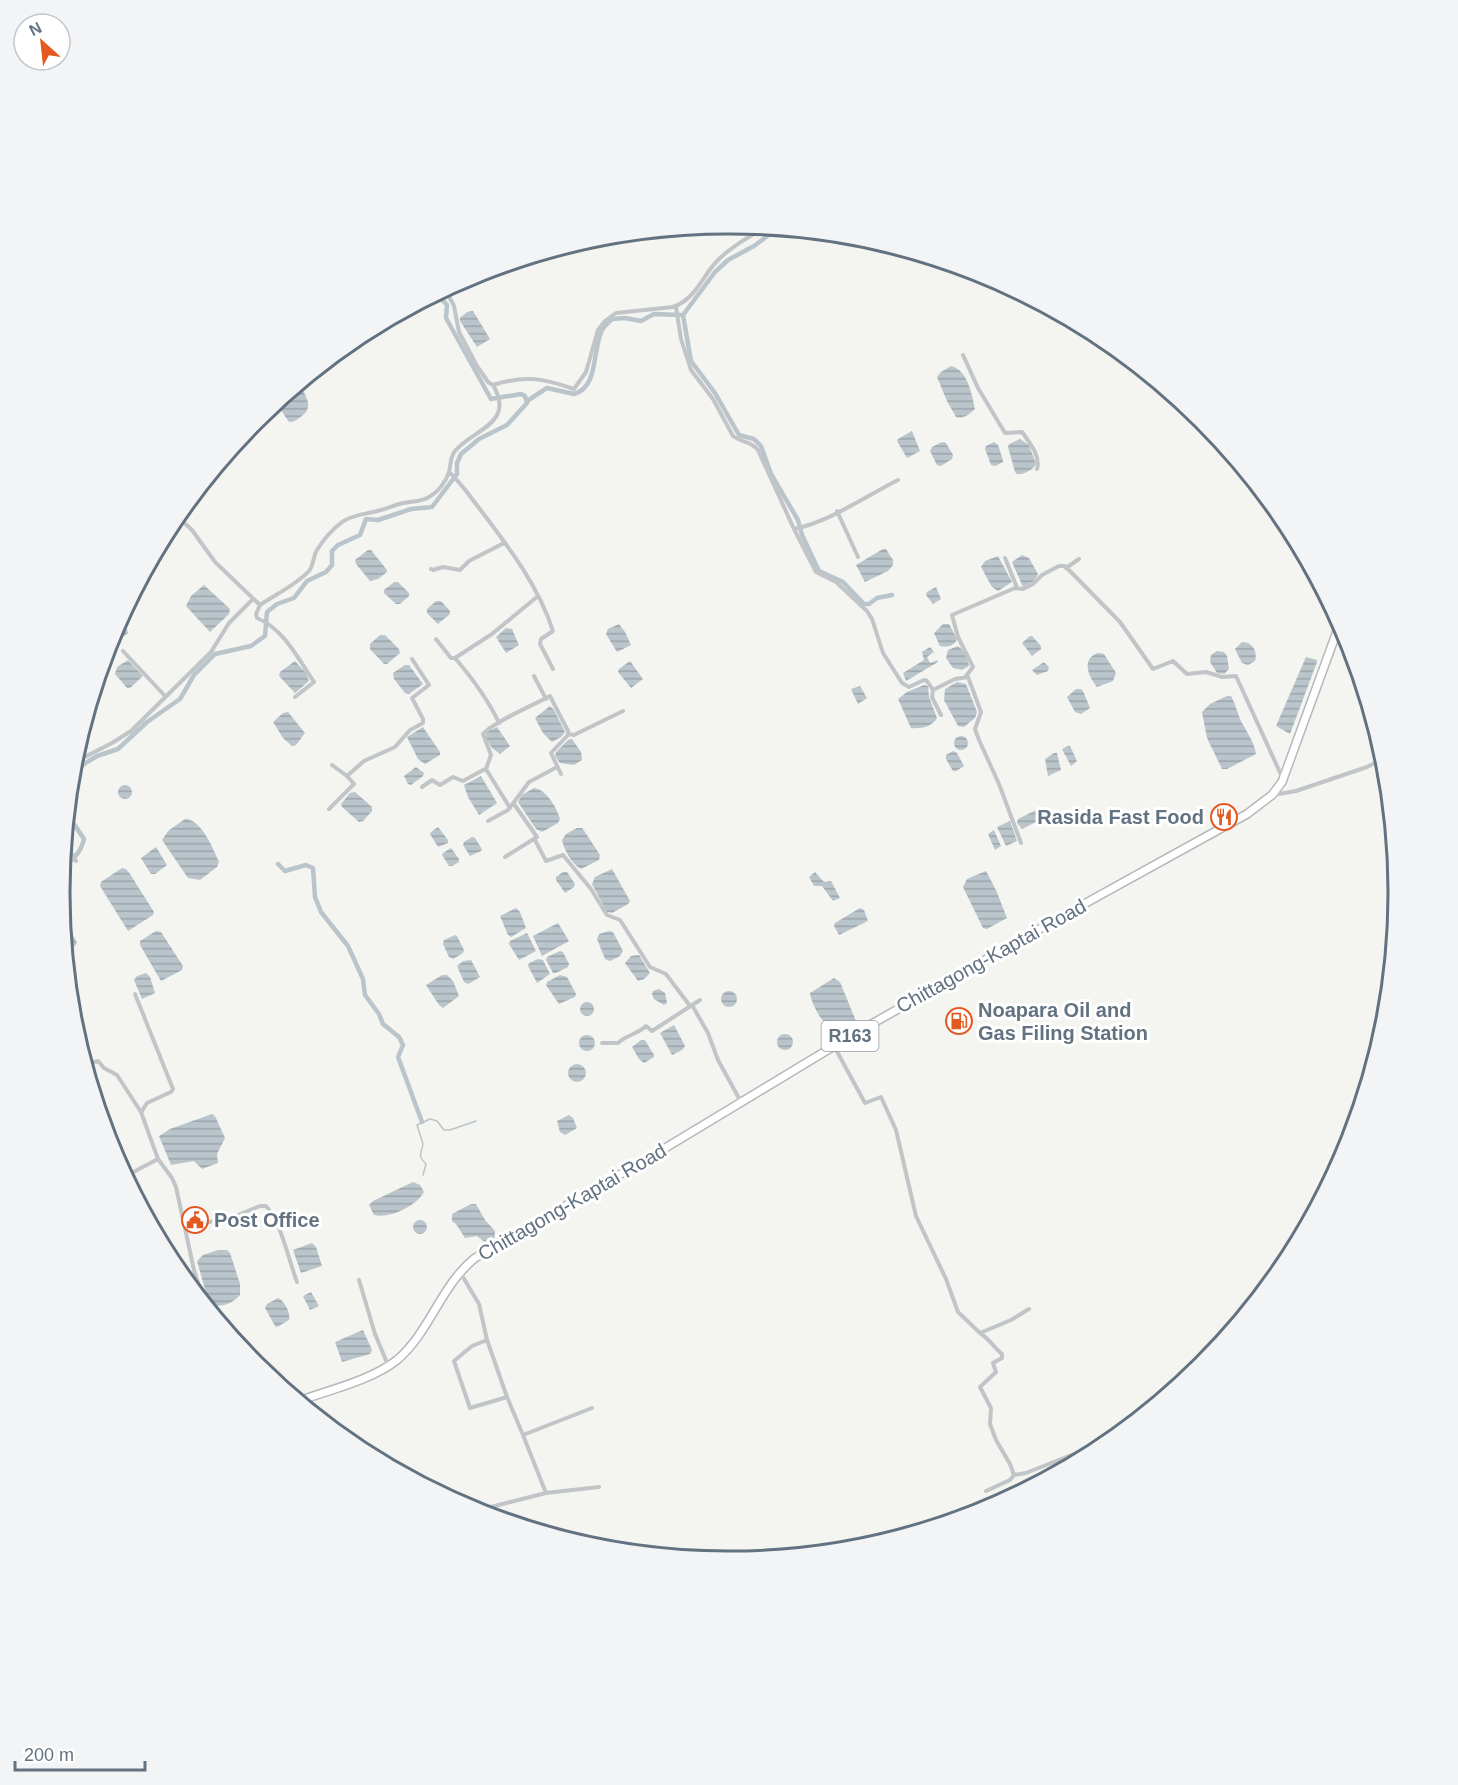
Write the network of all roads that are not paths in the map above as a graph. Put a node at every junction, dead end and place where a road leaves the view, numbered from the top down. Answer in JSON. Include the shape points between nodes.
{"nodes":[{"id":1,"x":754,"y":235,"type":"edge"},
{"id":2,"x":449,"y":297,"type":"edge"},
{"id":3,"x":676,"y":307,"type":"junction"},
{"id":4,"x":963,"y":355,"type":"dead end"},
{"id":5,"x":493,"y":385,"type":"junction"},
{"id":6,"x":1037,"y":469,"type":"dead end"},
{"id":7,"x":449,"y":472,"type":"junction"},
{"id":8,"x":898,"y":480,"type":"dead end"},
{"id":9,"x":837,"y":511,"type":"junction"},
{"id":10,"x":184,"y":523,"type":"edge"},
{"id":11,"x":794,"y":529,"type":"junction"},
{"id":12,"x":504,"y":543,"type":"junction"},
{"id":13,"x":858,"y":557,"type":"dead end"},
{"id":14,"x":1005,"y":558,"type":"dead end"},
{"id":15,"x":1079,"y":559,"type":"dead end"},
{"id":16,"x":1066,"y":568,"type":"junction"},
{"id":17,"x":431,"y":569,"type":"dead end"},
{"id":18,"x":1015,"y":588,"type":"junction"},
{"id":19,"x":538,"y":596,"type":"junction"},
{"id":20,"x":253,"y":599,"type":"junction"},
{"id":21,"x":260,"y":605,"type":"junction"},
{"id":22,"x":1335,"y":636,"type":"edge"},
{"id":23,"x":436,"y":639,"type":"dead end"},
{"id":24,"x":123,"y":651,"type":"dead end"},
{"id":25,"x":455,"y":658,"type":"junction"},
{"id":26,"x":412,"y":659,"type":"dead end"},
{"id":27,"x":553,"y":669,"type":"dead end"},
{"id":28,"x":534,"y":676,"type":"dead end"},
{"id":29,"x":966,"y":676,"type":"junction"},
{"id":30,"x":933,"y":690,"type":"junction"},
{"id":31,"x":165,"y":696,"type":"junction"},
{"id":32,"x":295,"y":697,"type":"dead end"},
{"id":33,"x":546,"y":699,"type":"junction"},
{"id":34,"x":623,"y":711,"type":"dead end"},
{"id":35,"x":941,"y":715,"type":"dead end"},
{"id":36,"x":499,"y":723,"type":"junction"},
{"id":37,"x":568,"y":734,"type":"junction"},
{"id":38,"x":85,"y":757,"type":"edge"},
{"id":39,"x":1375,"y":763,"type":"edge"},
{"id":40,"x":332,"y":765,"type":"dead end"},
{"id":41,"x":557,"y":767,"type":"junction"},
{"id":42,"x":486,"y":769,"type":"junction"},
{"id":43,"x":561,"y":774,"type":"dead end"},
{"id":44,"x":346,"y":776,"type":"junction"},
{"id":45,"x":1283,"y":779,"type":"junction"},
{"id":46,"x":422,"y":787,"type":"dead end"},
{"id":47,"x":1272,"y":795,"type":"junction"},
{"id":48,"x":512,"y":806,"type":"junction"},
{"id":49,"x":329,"y":809,"type":"dead end"},
{"id":50,"x":488,"y":821,"type":"dead end"},
{"id":51,"x":535,"y":840,"type":"junction"},
{"id":52,"x":1021,"y":843,"type":"dead end"},
{"id":53,"x":72,"y":854,"type":"edge"},
{"id":54,"x":505,"y":857,"type":"dead end"},
{"id":55,"x":76,"y":861,"type":"dead end"},
{"id":56,"x":135,"y":994,"type":"dead end"},
{"id":57,"x":700,"y":1000,"type":"dead end"},
{"id":58,"x":691,"y":1006,"type":"junction"},
{"id":59,"x":602,"y":1043,"type":"dead end"},
{"id":60,"x":834,"y":1046,"type":"junction"},
{"id":61,"x":93,"y":1062,"type":"edge"},
{"id":62,"x":741,"y":1102,"type":"junction"},
{"id":63,"x":141,"y":1112,"type":"junction"},
{"id":64,"x":158,"y":1159,"type":"junction"},
{"id":65,"x":133,"y":1172,"type":"edge"},
{"id":66,"x":185,"y":1228,"type":"junction"},
{"id":67,"x":460,"y":1272,"type":"junction"},
{"id":68,"x":197,"y":1279,"type":"edge"},
{"id":69,"x":359,"y":1280,"type":"dead end"},
{"id":70,"x":297,"y":1282,"type":"dead end"},
{"id":71,"x":1029,"y":1309,"type":"dead end"},
{"id":72,"x":980,"y":1333,"type":"junction"},
{"id":73,"x":487,"y":1340,"type":"junction"},
{"id":74,"x":388,"y":1366,"type":"junction"},
{"id":75,"x":507,"y":1397,"type":"junction"},
{"id":76,"x":307,"y":1398,"type":"edge"},
{"id":77,"x":592,"y":1408,"type":"dead end"},
{"id":78,"x":523,"y":1436,"type":"junction"},
{"id":79,"x":1068,"y":1457,"type":"edge"},
{"id":80,"x":1014,"y":1475,"type":"junction"},
{"id":81,"x":599,"y":1487,"type":"dead end"},
{"id":82,"x":986,"y":1491,"type":"dead end"},
{"id":83,"x":546,"y":1493,"type":"junction"},
{"id":84,"x":492,"y":1507,"type":"edge"}],
"edges":[{"from":1,"to":3,"type":"street","via":[[711,267],[691,297]]},
{"from":2,"to":5,"type":"street","via":[[459,332],[477,366]]},
{"from":3,"to":5,"type":"street","via":[[616,313],[605,321],[598,330],[586,372],[574,389],[532,377]]},
{"from":3,"to":11,"type":"street","via":[[691,370],[733,436],[758,450]]},
{"from":4,"to":6,"type":"street","via":[[1005,433],[1022,432],[1031,445]]},
{"from":5,"to":7,"type":"street","via":[[500,410],[479,434],[456,450]]},
{"from":7,"to":12,"type":"street"},
{"from":7,"to":21,"type":"street","via":[[446,481],[429,497],[343,521],[317,550],[311,568]]},
{"from":8,"to":9,"type":"street"},
{"from":9,"to":11,"type":"street"},
{"from":9,"to":13,"type":"street"},
{"from":10,"to":20,"type":"street","via":[[215,562]]},
{"from":11,"to":30,"type":"street","via":[[816,572],[836,582],[867,611],[883,653],[902,683],[909,687],[925,681]]},
{"from":12,"to":17,"type":"street","via":[[460,570]]},
{"from":12,"to":19,"type":"street"},
{"from":14,"to":18,"type":"street"},
{"from":15,"to":16,"type":"street"},
{"from":16,"to":18,"type":"street","via":[[1059,566],[1023,589]]},
{"from":16,"to":45,"type":"street","via":[[1120,622],[1153,669],[1173,661],[1187,674],[1236,676]]},
{"from":18,"to":29,"type":"street","via":[[952,615],[973,667]]},
{"from":19,"to":25,"type":"street"},
{"from":19,"to":27,"type":"street","via":[[553,631],[540,644]]},
{"from":20,"to":21,"type":"street"},
{"from":20,"to":31,"type":"street","via":[[229,623],[211,651]]},
{"from":21,"to":32,"type":"street","via":[[257,618],[269,623],[280,635],[314,682]]},
{"from":22,"to":45,"type":"main road","name":"Chittagong-Kaptai Road","number":"R163"},
{"from":23,"to":25,"type":"street","via":[[446,654]]},
{"from":24,"to":31,"type":"street"},
{"from":25,"to":36,"type":"street","via":[[490,704]]},
{"from":26,"to":44,"type":"street","via":[[429,685],[412,698],[423,723],[410,730],[395,747],[364,761]]},
{"from":28,"to":33,"type":"street"},
{"from":29,"to":30,"type":"street"},
{"from":29,"to":52,"type":"street","via":[[981,712],[975,729]]},
{"from":30,"to":35,"type":"street","via":[[932,697]]},
{"from":31,"to":38,"type":"street","via":[[130,730]]},
{"from":33,"to":36,"type":"street"},
{"from":33,"to":37,"type":"street","via":[[550,696]]},
{"from":34,"to":37,"type":"street","via":[[574,735]]},
{"from":36,"to":42,"type":"street","via":[[483,734],[491,754]]},
{"from":37,"to":41,"type":"street","via":[[551,753]]},
{"from":39,"to":47,"type":"street","via":[[1296,791]]},
{"from":40,"to":44,"type":"street"},
{"from":41,"to":43,"type":"street"},
{"from":41,"to":48,"type":"street","via":[[529,782]]},
{"from":42,"to":46,"type":"street","via":[[464,781],[453,777],[440,785],[432,780]]},
{"from":42,"to":48,"type":"street"},
{"from":44,"to":49,"type":"street","via":[[354,784]]},
{"from":45,"to":47,"type":"main road","name":"Chittagong-Kaptai Road","number":"R163"},
{"from":47,"to":60,"type":"main road","name":"Chittagong-Kaptai Road","number":"R163","via":[[1247,814]]},
{"from":48,"to":50,"type":"street"},
{"from":48,"to":51,"type":"street","via":[[537,837]]},
{"from":51,"to":54,"type":"street"},
{"from":51,"to":58,"type":"street","via":[[546,861],[563,855],[606,915],[620,920],[650,967],[666,974]]},
{"from":53,"to":55,"type":"street"},
{"from":56,"to":63,"type":"street","via":[[173,1089],[147,1102]]},
{"from":57,"to":58,"type":"street"},
{"from":58,"to":59,"type":"street","via":[[652,1031],[646,1026],[618,1043]]},
{"from":58,"to":62,"type":"street"},
{"from":60,"to":62,"type":"main road","name":"Chittagong-Kaptai Road","number":"R163"},
{"from":60,"to":72,"type":"street","via":[[865,1102],[880,1097],[896,1130],[916,1216],[958,1312]]},
{"from":61,"to":63,"type":"street","via":[[98,1060],[112,1071]]},
{"from":62,"to":67,"type":"main road","name":"Chittagong-Kaptai Road","number":"R163","via":[[475,1258]]},
{"from":63,"to":64,"type":"street"},
{"from":64,"to":65,"type":"street"},
{"from":64,"to":66,"type":"street","via":[[176,1187]]},
{"from":66,"to":68,"type":"street"},
{"from":66,"to":70,"type":"street","via":[[266,1206]]},
{"from":67,"to":73,"type":"street","via":[[479,1304]]},
{"from":67,"to":74,"type":"main road","name":"Chittagong-Kaptai Road","number":"R163","via":[[417,1337]]},
{"from":69,"to":74,"type":"street"},
{"from":71,"to":72,"type":"street"},
{"from":72,"to":80,"type":"street","via":[[1002,1354],[993,1363],[996,1372],[980,1387],[991,1408],[990,1424],[996,1440]]},
{"from":73,"to":75,"type":"street"},
{"from":73,"to":75,"type":"street","via":[[454,1361],[470,1408]]},
{"from":74,"to":76,"type":"main road","name":"Chittagong-Kaptai Road","number":"R163"},
{"from":75,"to":78,"type":"street"},
{"from":77,"to":78,"type":"street"},
{"from":78,"to":83,"type":"street"},
{"from":79,"to":80,"type":"street"},
{"from":80,"to":82,"type":"street"},
{"from":81,"to":83,"type":"street"},
{"from":83,"to":84,"type":"street"}]}
